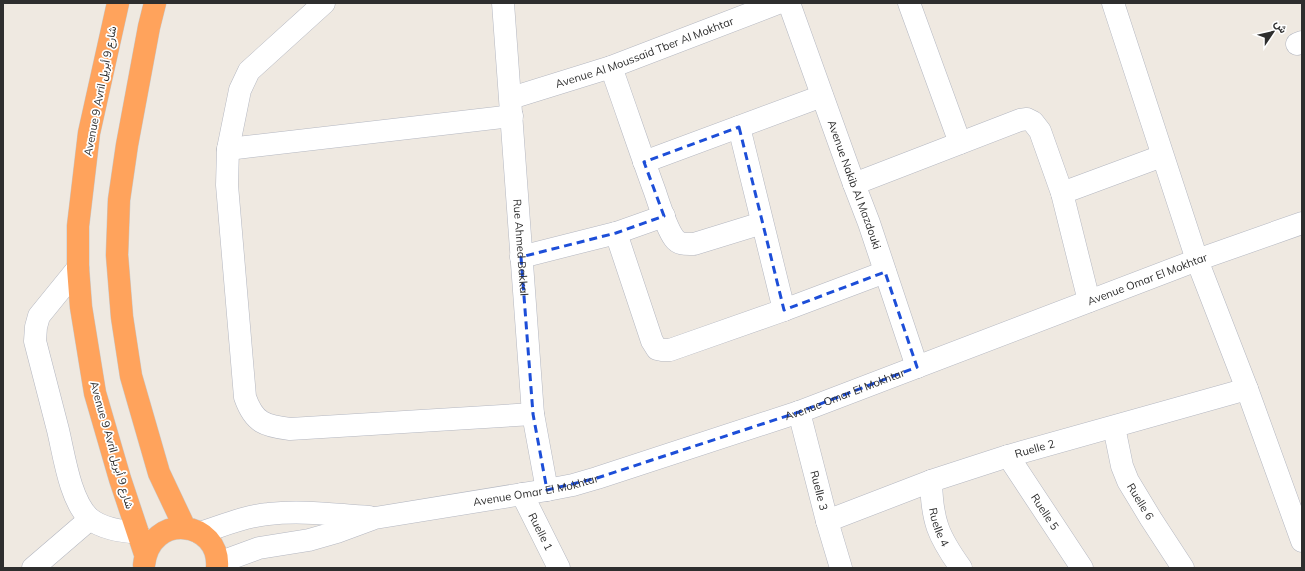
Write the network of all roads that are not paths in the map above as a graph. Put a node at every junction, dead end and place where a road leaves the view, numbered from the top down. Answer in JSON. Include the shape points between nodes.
{"nodes":[{"id":1,"x":118,"y":3,"type":"edge"},
{"id":2,"x":155,"y":3,"type":"edge"},
{"id":3,"x":324,"y":3,"type":"edge"},
{"id":4,"x":503,"y":3,"type":"edge"},
{"id":5,"x":778,"y":3,"type":"edge"},
{"id":6,"x":790,"y":3,"type":"edge"},
{"id":7,"x":909,"y":3,"type":"edge"},
{"id":8,"x":1113,"y":3,"type":"edge"},
{"id":9,"x":612,"y":67,"type":"junction"},
{"id":10,"x":822,"y":96,"type":"junction"},
{"id":11,"x":512,"y":107,"type":"junction"},
{"id":12,"x":739,"y":127,"type":"junction"},
{"id":13,"x":960,"y":143,"type":"junction"},
{"id":14,"x":228,"y":149,"type":"junction"},
{"id":15,"x":1162,"y":156,"type":"junction"},
{"id":16,"x":644,"y":162,"type":"junction"},
{"id":17,"x":854,"y":184,"type":"junction"},
{"id":18,"x":1062,"y":193,"type":"junction"},
{"id":19,"x":664,"y":216,"type":"junction"},
{"id":20,"x":762,"y":223,"type":"junction"},
{"id":21,"x":1302,"y":223,"type":"edge"},
{"id":22,"x":616,"y":233,"type":"junction"},
{"id":23,"x":521,"y":257,"type":"junction"},
{"id":24,"x":1197,"y":260,"type":"junction"},
{"id":25,"x":78,"y":268,"type":"junction"},
{"id":26,"x":885,"y":272,"type":"junction"},
{"id":27,"x":1089,"y":301,"type":"junction"},
{"id":28,"x":784,"y":310,"type":"junction"},
{"id":29,"x":917,"y":367,"type":"junction"},
{"id":30,"x":1247,"y":389,"type":"junction"},
{"id":31,"x":799,"y":412,"type":"junction"},
{"id":32,"x":533,"y":414,"type":"junction"},
{"id":33,"x":1114,"y":427,"type":"junction"},
{"id":34,"x":1008,"y":456,"type":"junction"},
{"id":35,"x":931,"y":481,"type":"junction"},
{"id":36,"x":547,"y":490,"type":"junction"},
{"id":37,"x":522,"y":494,"type":"junction"},
{"id":38,"x":375,"y":518,"type":"junction"},
{"id":39,"x":90,"y":519,"type":"junction"},
{"id":40,"x":827,"y":521,"type":"junction"},
{"id":41,"x":193,"y":530,"type":"junction"},
{"id":42,"x":138,"y":533,"type":"junction"},
{"id":43,"x":1302,"y":541,"type":"edge"},
{"id":44,"x":144,"y":561,"type":"edge"},
{"id":45,"x":218,"y":566,"type":"edge"},
{"id":46,"x":33,"y":568,"type":"edge"},
{"id":47,"x":559,"y":568,"type":"edge"},
{"id":48,"x":841,"y":568,"type":"edge"},
{"id":49,"x":961,"y":568,"type":"edge"},
{"id":50,"x":1082,"y":568,"type":"edge"},
{"id":51,"x":1183,"y":568,"type":"edge"}],
"edges":[{"from":1,"to":25,"type":"highway","name":"Avenue 9 Avril شارع 9 أبريل","via":[[89,133],[78,226]]},
{"from":2,"to":41,"type":"highway","via":[[127,145],[119,200],[117,255],[122,317],[131,376],[159,473]]},
{"from":3,"to":14,"type":"street","via":[[249,71],[240,90]]},
{"from":4,"to":11,"type":"street","name":"Rue Ahmed Bakkal"},
{"from":5,"to":9,"type":"street","name":"Avenue Al Moussaid Tber Al Mokhtar"},
{"from":6,"to":10,"type":"street","name":"Avenue Nakib Al Mazdouki"},
{"from":7,"to":13,"type":"street"},
{"from":8,"to":15,"type":"street"},
{"from":9,"to":11,"type":"street","name":"Avenue Al Moussaid Tber Al Mokhtar"},
{"from":9,"to":16,"type":"street"},
{"from":10,"to":12,"type":"street"},
{"from":10,"to":17,"type":"street","name":"Avenue Nakib Al Mazdouki"},
{"from":11,"to":14,"type":"street","name":"Avenue Al Moussaid Tber Al Mokhtar"},
{"from":11,"to":23,"type":"street","name":"Rue Ahmed Bakkal"},
{"from":12,"to":16,"type":"street"},
{"from":12,"to":20,"type":"street"},
{"from":13,"to":17,"type":"street"},
{"from":13,"to":18,"type":"street","via":[[1027,119],[1040,131]]},
{"from":14,"to":32,"type":"street","via":[[227,185],[245,397],[257,419],[267,425],[290,429]]},
{"from":15,"to":18,"type":"street"},
{"from":15,"to":24,"type":"street"},
{"from":16,"to":19,"type":"street"},
{"from":17,"to":26,"type":"street","name":"Avenue Nakib Al Mazdouki"},
{"from":18,"to":27,"type":"street"},
{"from":19,"to":20,"type":"street","via":[[674,238],[686,244],[694,244]]},
{"from":19,"to":22,"type":"street"},
{"from":20,"to":28,"type":"street"},
{"from":21,"to":24,"type":"street","name":"Avenue Omar El Mokhtar"},
{"from":22,"to":23,"type":"street"},
{"from":22,"to":28,"type":"street","via":[[652,341],[658,349],[670,350]]},
{"from":23,"to":32,"type":"street","name":"Rue Ahmed Bakkal"},
{"from":24,"to":27,"type":"street","name":"Avenue Omar El Mokhtar"},
{"from":24,"to":30,"type":"street"},
{"from":25,"to":39,"type":"street","via":[[39,316],[35,341],[72,486],[82,510]]},
{"from":25,"to":42,"type":"highway","name":"Avenue 9 Avril شارع 9 أبريل","via":[[81,307],[95,393]]},
{"from":26,"to":28,"type":"street"},
{"from":26,"to":29,"type":"street","name":"Avenue Nakib Al Mazdouki"},
{"from":27,"to":29,"type":"street","name":"Avenue Omar El Mokhtar"},
{"from":29,"to":31,"type":"street","name":"Avenue Omar El Mokhtar"},
{"from":30,"to":33,"type":"street","name":"Ruelle 2"},
{"from":30,"to":43,"type":"street"},
{"from":31,"to":36,"type":"street","name":"Avenue Omar El Mokhtar","via":[[597,478]]},
{"from":31,"to":40,"type":"street","name":"Ruelle 3"},
{"from":32,"to":36,"type":"street","name":"Rue Ahmed Bakkal"},
{"from":33,"to":34,"type":"street","name":"Ruelle 2"},
{"from":33,"to":51,"type":"street","name":"Ruelle 6","via":[[1122,466],[1128,481]]},
{"from":34,"to":35,"type":"street","name":"Ruelle 2"},
{"from":34,"to":50,"type":"street","name":"Ruelle 5"},
{"from":35,"to":40,"type":"street","name":"Ruelle 2"},
{"from":35,"to":49,"type":"street","name":"Ruelle 4","via":[[932,505],[940,536]]},
{"from":36,"to":37,"type":"street","name":"Avenue Omar El Mokhtar"},
{"from":37,"to":38,"type":"street","name":"Avenue Omar El Mokhtar"},
{"from":37,"to":47,"type":"street","name":"Ruelle 1"},
{"from":38,"to":41,"type":"street","name":"Avenue Omar El Mokhtar","via":[[323,512],[267,514]]},
{"from":38,"to":45,"type":"street","name":"Avenue Omar El Mokhtar","via":[[309,540],[259,548]]},
{"from":39,"to":42,"type":"street","via":[[113,529]]},
{"from":39,"to":46,"type":"street"},
{"from":40,"to":48,"type":"street","name":"Ruelle 3"},
{"from":41,"to":44,"type":"highway","name":"Avenue 9 Avril شارع 9 أبريل","via":[[172,528],[160,534],[151,543]]},
{"from":41,"to":45,"type":"highway","via":[[209,541],[215,551]]},
{"from":42,"to":44,"type":"highway","name":"Avenue 9 Avril شارع 9 أبريل"}]}
